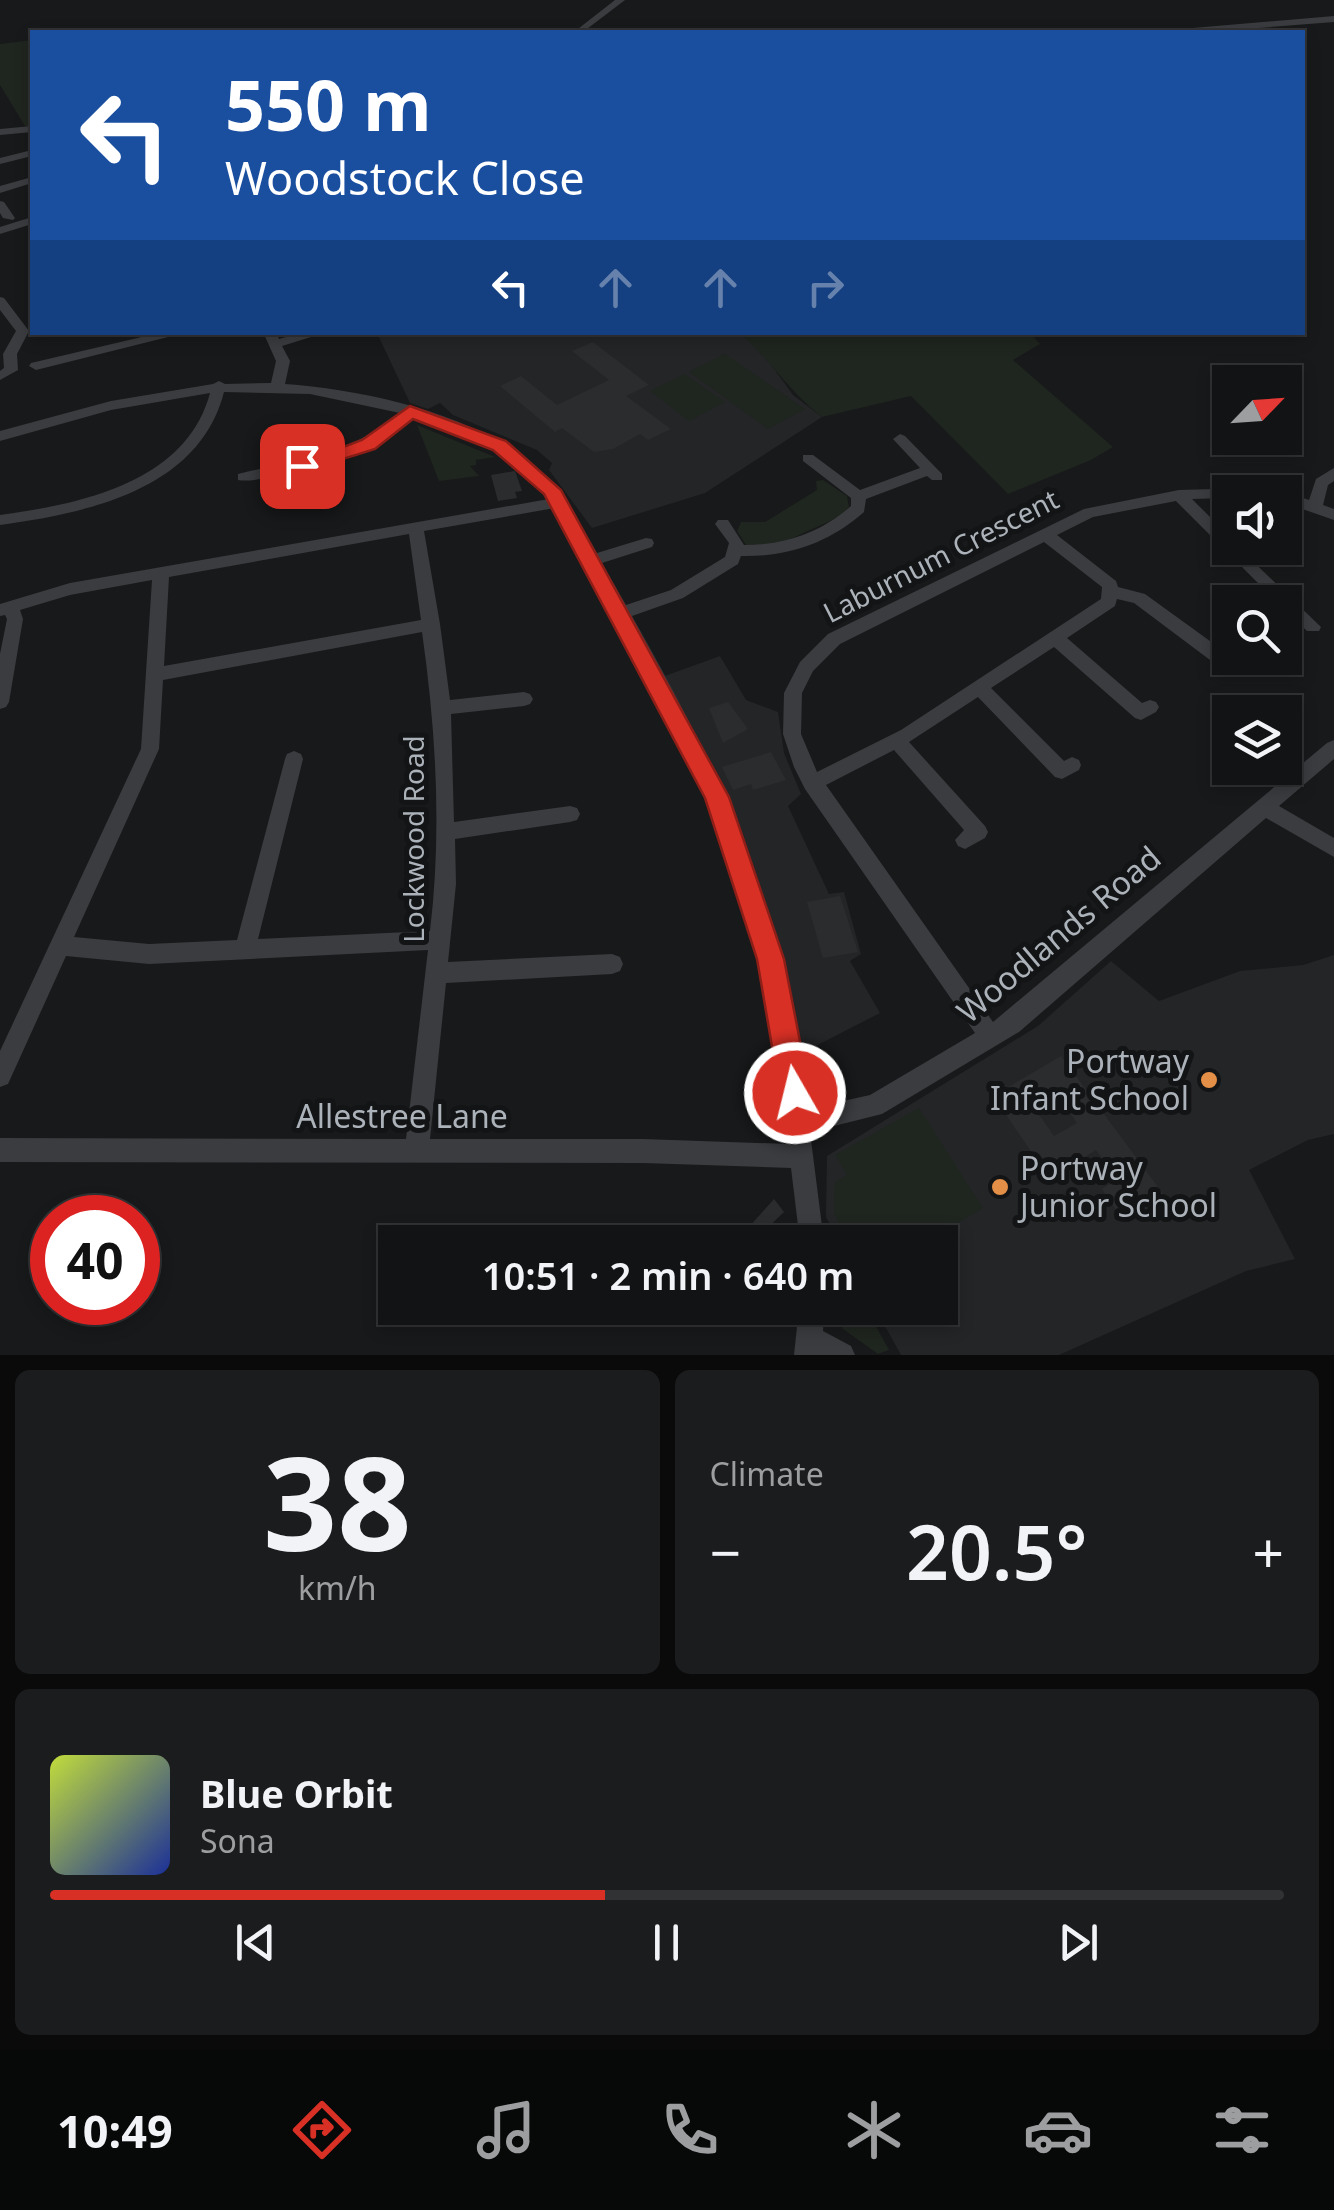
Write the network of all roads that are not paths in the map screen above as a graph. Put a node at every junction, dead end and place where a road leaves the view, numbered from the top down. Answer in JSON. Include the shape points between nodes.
{"nodes":[{"id":1,"x":621,"y":0,"type":"edge"},
{"id":2,"x":1334,"y":19,"type":"edge"},
{"id":3,"x":1310,"y":21,"type":"junction"},
{"id":4,"x":581,"y":30,"type":"edge"},
{"id":5,"x":1204,"y":30,"type":"edge"},
{"id":6,"x":1327,"y":32,"type":"dead end"},
{"id":7,"x":30,"y":130,"type":"edge"},
{"id":8,"x":0,"y":132,"type":"edge"},
{"id":9,"x":30,"y":153,"type":"edge"},
{"id":10,"x":0,"y":160,"type":"edge"},
{"id":11,"x":30,"y":181,"type":"edge"},
{"id":12,"x":0,"y":190,"type":"edge"},
{"id":13,"x":0,"y":204,"type":"edge"},
{"id":14,"x":30,"y":212,"type":"edge"},
{"id":15,"x":5,"y":219,"type":"edge"},
{"id":16,"x":30,"y":221,"type":"edge"},
{"id":17,"x":0,"y":231,"type":"edge"},
{"id":18,"x":16,"y":295,"type":"dead end"},
{"id":19,"x":0,"y":301,"type":"edge"},
{"id":20,"x":162,"y":335,"type":"edge"},
{"id":21,"x":272,"y":338,"type":"edge"},
{"id":22,"x":135,"y":339,"type":"edge"},
{"id":23,"x":36,"y":366,"type":"dead end"},
{"id":24,"x":5,"y":373,"type":"edge"},
{"id":25,"x":278,"y":385,"type":"junction"},
{"id":26,"x":219,"y":386,"type":"junction"},
{"id":27,"x":410,"y":411,"type":"junction"},
{"id":28,"x":0,"y":436,"type":"edge"},
{"id":29,"x":900,"y":440,"type":"dead end"},
{"id":30,"x":808,"y":458,"type":"dead end"},
{"id":31,"x":1334,"y":474,"type":"edge"},
{"id":32,"x":243,"y":476,"type":"dead end"},
{"id":33,"x":1212,"y":493,"type":"edge"},
{"id":34,"x":1180,"y":494,"type":"junction"},
{"id":35,"x":858,"y":496,"type":"junction"},
{"id":36,"x":560,"y":502,"type":"junction"},
{"id":37,"x":1302,"y":502,"type":"edge"},
{"id":38,"x":1315,"y":506,"type":"junction"},
{"id":39,"x":1334,"y":516,"type":"edge"},
{"id":40,"x":0,"y":520,"type":"edge"},
{"id":41,"x":722,"y":524,"type":"dead end"},
{"id":42,"x":1212,"y":528,"type":"edge"},
{"id":43,"x":416,"y":530,"type":"junction"},
{"id":44,"x":1045,"y":534,"type":"junction"},
{"id":45,"x":646,"y":542,"type":"dead end"},
{"id":46,"x":738,"y":550,"type":"junction"},
{"id":47,"x":593,"y":560,"type":"junction"},
{"id":48,"x":1251,"y":565,"type":"edge"},
{"id":49,"x":161,"y":572,"type":"junction"},
{"id":50,"x":1275,"y":585,"type":"edge"},
{"id":51,"x":1113,"y":592,"type":"junction"},
{"id":52,"x":5,"y":608,"type":"edge"},
{"id":53,"x":1302,"y":613,"type":"edge"},
{"id":54,"x":620,"y":614,"type":"junction"},
{"id":55,"x":432,"y":624,"type":"junction"},
{"id":56,"x":1312,"y":628,"type":"dead end"},
{"id":57,"x":1056,"y":638,"type":"junction"},
{"id":58,"x":1212,"y":652,"type":"edge"},
{"id":59,"x":157,"y":674,"type":"junction"},
{"id":60,"x":980,"y":688,"type":"junction"},
{"id":61,"x":524,"y":698,"type":"dead end"},
{"id":62,"x":0,"y":702,"type":"edge"},
{"id":63,"x":442,"y":708,"type":"junction"},
{"id":64,"x":1150,"y":708,"type":"dead end"},
{"id":65,"x":896,"y":741,"type":"junction"},
{"id":66,"x":1334,"y":748,"type":"edge"},
{"id":67,"x":294,"y":759,"type":"dead end"},
{"id":68,"x":1072,"y":764,"type":"dead end"},
{"id":69,"x":812,"y":783,"type":"junction"},
{"id":70,"x":1264,"y":807,"type":"junction"},
{"id":71,"x":570,"y":814,"type":"dead end"},
{"id":72,"x":446,"y":832,"type":"junction"},
{"id":73,"x":965,"y":840,"type":"dead end"},
{"id":74,"x":1334,"y":848,"type":"edge"},
{"id":75,"x":442,"y":940,"type":"junction"},
{"id":76,"x":58,"y":945,"type":"junction"},
{"id":77,"x":245,"y":950,"type":"junction"},
{"id":78,"x":612,"y":964,"type":"dead end"},
{"id":79,"x":440,"y":973,"type":"junction"},
{"id":80,"x":991,"y":1038,"type":"junction"},
{"id":81,"x":0,"y":1076,"type":"edge"},
{"id":82,"x":798,"y":1123,"type":"junction"},
{"id":83,"x":417,"y":1149,"type":"junction"},
{"id":84,"x":0,"y":1150,"type":"edge"},
{"id":85,"x":803,"y":1156,"type":"junction"},
{"id":86,"x":810,"y":1225,"type":"edge"},
{"id":87,"x":808,"y":1346,"type":"edge"},
{"id":88,"x":842,"y":1355,"type":"edge"}],
"edges":[{"from":1,"to":4,"type":"street"},
{"from":2,"to":3,"type":"street"},
{"from":3,"to":5,"type":"street"},
{"from":3,"to":6,"type":"street"},
{"from":7,"to":8,"type":"street"},
{"from":9,"to":10,"type":"street"},
{"from":11,"to":12,"type":"street"},
{"from":13,"to":15,"type":"street"},
{"from":14,"to":15,"type":"street"},
{"from":16,"to":17,"type":"street"},
{"from":18,"to":19,"type":"street"},
{"from":19,"to":24,"type":"street","via":[[22,331]]},
{"from":20,"to":22,"type":"street"},
{"from":21,"to":25,"type":"street","via":[[284,366]]},
{"from":22,"to":23,"type":"street"},
{"from":25,"to":26,"type":"street"},
{"from":25,"to":27,"type":"street","via":[[345,393]]},
{"from":26,"to":28,"type":"street","via":[[142,396]]},
{"from":26,"to":40,"type":"street","via":[[199,436],[148,476],[96,499]]},
{"from":27,"to":32,"type":"street","via":[[354,450]]},
{"from":27,"to":36,"type":"street","via":[[499,446]]},
{"from":29,"to":35,"type":"street","via":[[933,474]]},
{"from":30,"to":35,"type":"street","via":[[816,473]]},
{"from":31,"to":38,"type":"street","via":[[1321,483]]},
{"from":33,"to":34,"type":"street","name":"Laburnum Crescent"},
{"from":34,"to":42,"type":"street"},
{"from":34,"to":44,"type":"street","name":"Laburnum Crescent","via":[[1089,513]]},
{"from":35,"to":46,"type":"street","via":[[859,508],[811,539],[774,552]]},
{"from":36,"to":43,"type":"street"},
{"from":36,"to":47,"type":"street"},
{"from":37,"to":38,"type":"street"},
{"from":38,"to":39,"type":"street"},
{"from":41,"to":46,"type":"street"},
{"from":43,"to":49,"type":"street"},
{"from":43,"to":55,"type":"street","name":"Lockwood Road"},
{"from":44,"to":51,"type":"street"},
{"from":44,"to":69,"type":"street","name":"Laburnum Crescent","via":[[867,621],[813,658],[791,708],[794,743]]},
{"from":45,"to":47,"type":"street"},
{"from":46,"to":54,"type":"street","via":[[728,564],[687,589]]},
{"from":47,"to":54,"type":"street"},
{"from":48,"to":50,"type":"street"},
{"from":49,"to":52,"type":"street"},
{"from":49,"to":59,"type":"street"},
{"from":51,"to":57,"type":"street","via":[[1102,608]]},
{"from":51,"to":58,"type":"street","via":[[1139,598]]},
{"from":52,"to":62,"type":"street","via":[[15,618]]},
{"from":53,"to":56,"type":"street"},
{"from":54,"to":82,"type":"street","via":[[703,766],[745,873],[776,979]]},
{"from":55,"to":59,"type":"street"},
{"from":55,"to":63,"type":"street","name":"Lockwood Road"},
{"from":57,"to":60,"type":"street"},
{"from":57,"to":64,"type":"street","via":[[1141,713]]},
{"from":59,"to":76,"type":"street","via":[[154,732],[143,770]]},
{"from":60,"to":65,"type":"street"},
{"from":60,"to":68,"type":"street","via":[[1062,771]]},
{"from":61,"to":63,"type":"street"},
{"from":63,"to":72,"type":"street","name":"Lockwood Road"},
{"from":65,"to":69,"type":"street"},
{"from":65,"to":73,"type":"street","via":[[978,832]]},
{"from":66,"to":70,"type":"street","name":"Woodlands Road"},
{"from":67,"to":77,"type":"street"},
{"from":69,"to":80,"type":"street","name":"Laburnum Crescent"},
{"from":70,"to":74,"type":"street"},
{"from":70,"to":80,"type":"street","name":"Woodlands Road"},
{"from":71,"to":72,"type":"street"},
{"from":72,"to":75,"type":"street","name":"Lockwood Road"},
{"from":75,"to":77,"type":"street"},
{"from":75,"to":79,"type":"street","name":"Lockwood Road"},
{"from":76,"to":77,"type":"street","via":[[149,954]]},
{"from":76,"to":81,"type":"street"},
{"from":78,"to":79,"type":"street"},
{"from":79,"to":83,"type":"street","name":"Lockwood Road"},
{"from":80,"to":82,"type":"street","name":"Woodlands Road","via":[[874,1106]]},
{"from":82,"to":85,"type":"street"},
{"from":83,"to":84,"type":"street","name":"Allestree Lane"},
{"from":83,"to":85,"type":"street","name":"Allestree Lane"},
{"from":85,"to":86,"type":"street"},
{"from":87,"to":88,"type":"street"}]}
